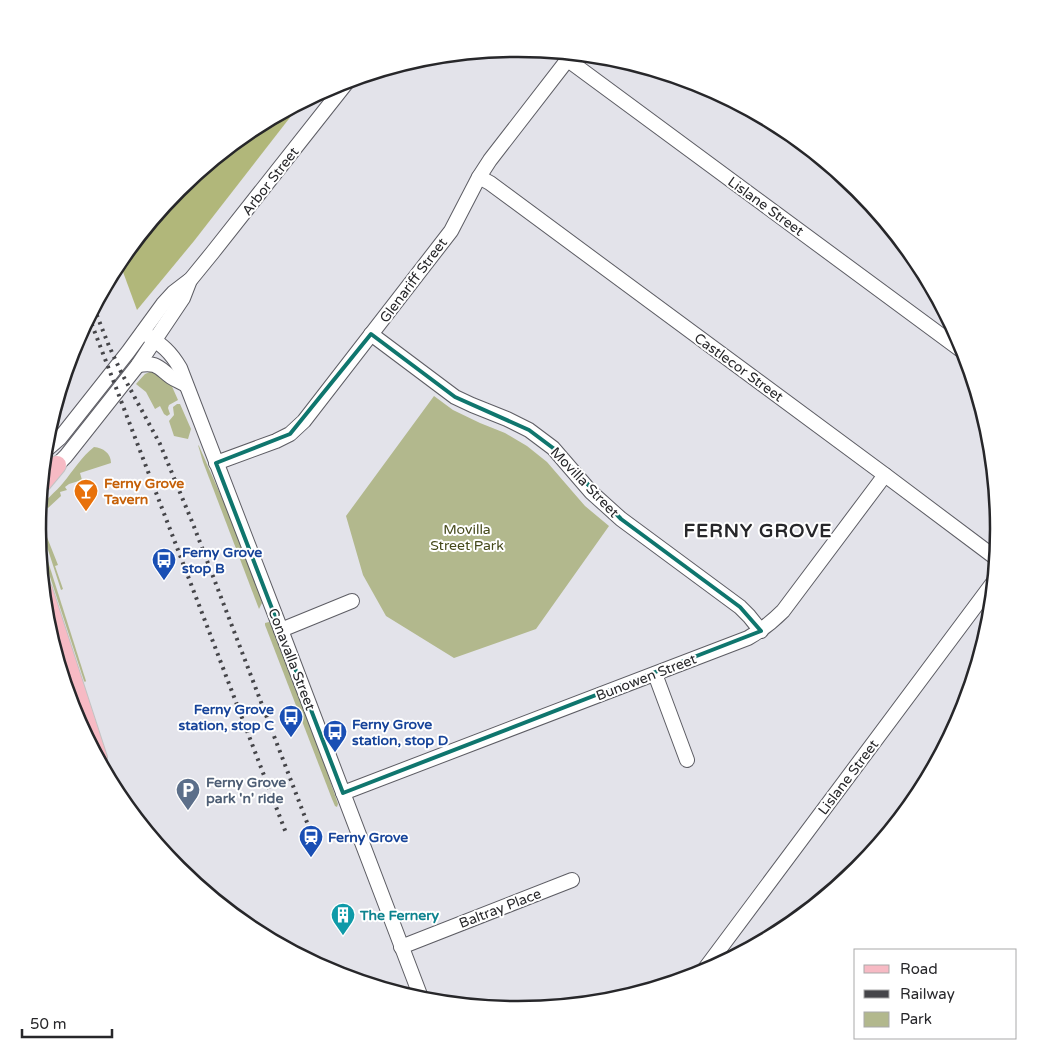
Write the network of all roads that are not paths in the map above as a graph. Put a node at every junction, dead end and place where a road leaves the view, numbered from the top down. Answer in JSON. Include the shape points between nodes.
{"nodes":[{"id":1,"x":568,"y":60,"type":"edge"},
{"id":2,"x":575,"y":60,"type":"edge"},
{"id":3,"x":339,"y":93,"type":"edge"},
{"id":4,"x":479,"y":177,"type":"junction"},
{"id":5,"x":371,"y":334,"type":"junction"},
{"id":6,"x":149,"y":336,"type":"junction"},
{"id":7,"x":953,"y":344,"type":"edge"},
{"id":8,"x":138,"y":365,"type":"junction"},
{"id":9,"x":186,"y":385,"type":"junction"},
{"id":10,"x":54,"y":443,"type":"edge"},
{"id":11,"x":216,"y":463,"type":"junction"},
{"id":12,"x":50,"y":467,"type":"edge"},
{"id":13,"x":884,"y":475,"type":"junction"},
{"id":14,"x":990,"y":554,"type":"edge"},
{"id":15,"x":987,"y":589,"type":"edge"},
{"id":16,"x":352,"y":601,"type":"dead end"},
{"id":17,"x":281,"y":630,"type":"junction"},
{"id":18,"x":761,"y":631,"type":"junction"},
{"id":19,"x":655,"y":674,"type":"junction"},
{"id":20,"x":688,"y":760,"type":"dead end"},
{"id":21,"x":343,"y":793,"type":"junction"},
{"id":22,"x":572,"y":880,"type":"dead end"},
{"id":23,"x":402,"y":947,"type":"junction"},
{"id":24,"x":711,"y":960,"type":"edge"},
{"id":25,"x":419,"y":991,"type":"edge"}],
"edges":[{"from":1,"to":4,"type":"street","name":"Glenariff Street"},
{"from":2,"to":7,"type":"street","name":"Lislane Street"},
{"from":3,"to":6,"type":"street","name":"Arbor Street","via":[[191,279],[163,304]]},
{"from":4,"to":5,"type":"street","name":"Glenariff Street","via":[[451,231]]},
{"from":4,"to":13,"type":"street","name":"Castlecor Street"},
{"from":5,"to":11,"type":"street","name":"Glenariff Street","via":[[290,434]]},
{"from":5,"to":18,"type":"street","name":"Movilla Street","via":[[455,397],[529,430],[553,448],[591,492],[620,519],[740,607]]},
{"from":6,"to":8,"type":"street","name":"Arbor Street"},
{"from":6,"to":9,"type":"street","name":"Conavalla Street","via":[[171,354]]},
{"from":6,"to":10,"type":"street","name":"Arbor Street"},
{"from":8,"to":9,"type":"street","via":[[153,364]]},
{"from":8,"to":12,"type":"street","name":"Arbor Street","via":[[79,440]]},
{"from":9,"to":11,"type":"street","name":"Conavalla Street"},
{"from":11,"to":17,"type":"street","name":"Conavalla Street"},
{"from":13,"to":14,"type":"street","name":"Castlecor Street"},
{"from":13,"to":18,"type":"street","name":"Bunowen Street","via":[[783,611]]},
{"from":15,"to":24,"type":"street","name":"Lislane Street"},
{"from":16,"to":17,"type":"street"},
{"from":17,"to":21,"type":"street","name":"Conavalla Street"},
{"from":18,"to":19,"type":"street","name":"Bunowen Street"},
{"from":19,"to":20,"type":"street"},
{"from":19,"to":21,"type":"street","name":"Bunowen Street"},
{"from":21,"to":23,"type":"street","name":"Conavalla Street"},
{"from":22,"to":23,"type":"street","name":"Baltray Place"},
{"from":23,"to":25,"type":"street","name":"Conavalla Street"}]}
